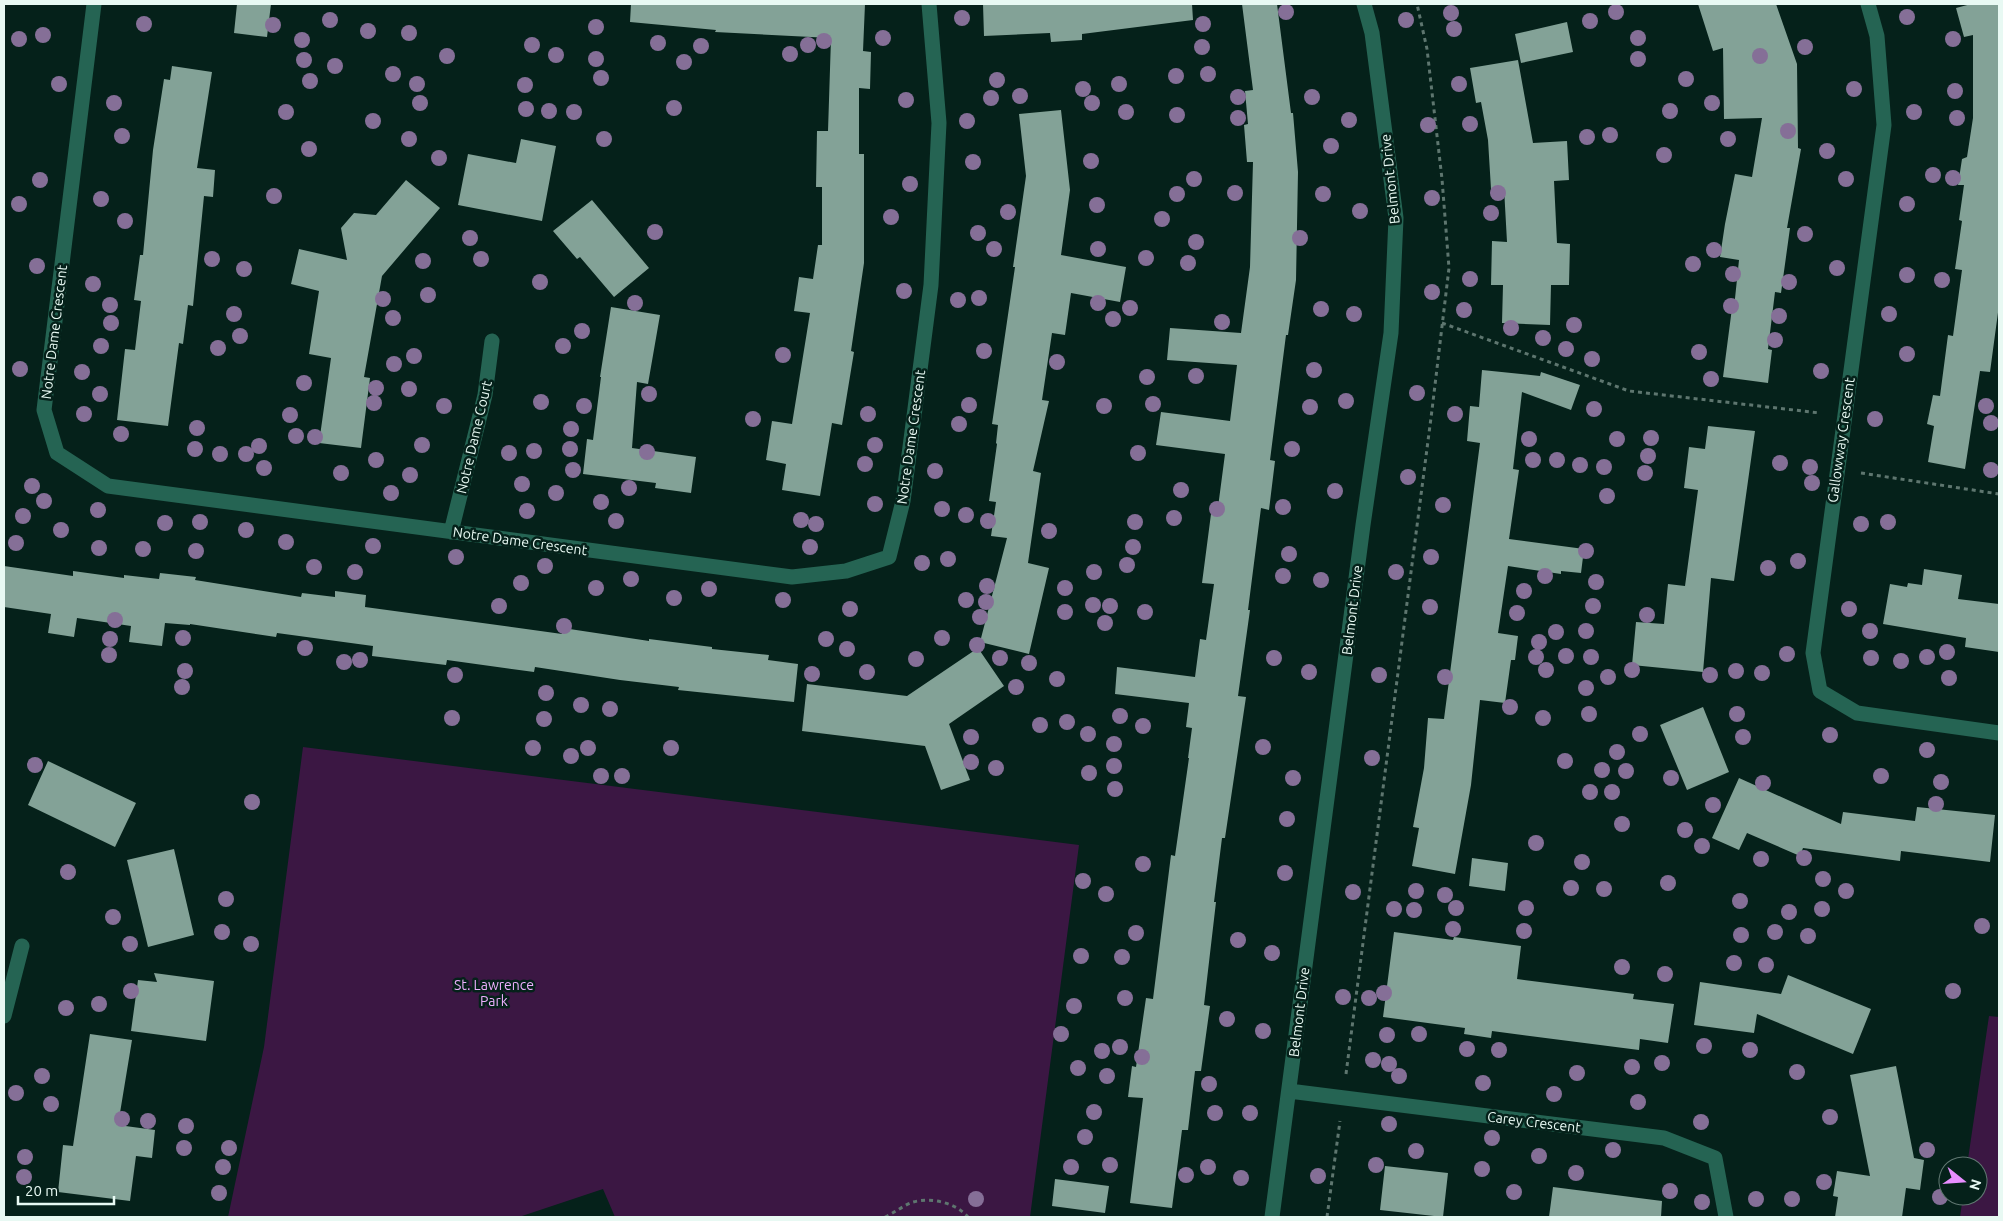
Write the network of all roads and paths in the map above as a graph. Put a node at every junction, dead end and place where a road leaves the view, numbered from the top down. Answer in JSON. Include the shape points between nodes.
{"nodes":[{"id":1,"x":94,"y":4,"type":"edge"},
{"id":2,"x":929,"y":4,"type":"edge"},
{"id":3,"x":1364,"y":4,"type":"edge"},
{"id":4,"x":1417,"y":4,"type":"edge"},
{"id":5,"x":1868,"y":4,"type":"edge"},
{"id":6,"x":1442,"y":323,"type":"junction"},
{"id":7,"x":492,"y":341,"type":"dead end"},
{"id":8,"x":1826,"y":414,"type":"dead end"},
{"id":9,"x":1837,"y":470,"type":"junction"},
{"id":10,"x":1999,"y":494,"type":"edge"},
{"id":11,"x":451,"y":532,"type":"junction"},
{"id":12,"x":1999,"y":733,"type":"edge"},
{"id":13,"x":22,"y":946,"type":"dead end"},
{"id":14,"x":4,"y":1016,"type":"edge"},
{"id":15,"x":1345,"y":1079,"type":"dead end"},
{"id":16,"x":1289,"y":1091,"type":"junction"},
{"id":17,"x":1340,"y":1117,"type":"dead end"},
{"id":18,"x":885,"y":1217,"type":"edge"},
{"id":19,"x":968,"y":1217,"type":"edge"},
{"id":20,"x":1272,"y":1217,"type":"edge"},
{"id":21,"x":1327,"y":1217,"type":"edge"},
{"id":22,"x":1726,"y":1217,"type":"edge"}],
"edges":[{"from":1,"to":11,"type":"street","name":"Notre Dame Crescent","via":[[44,410],[57,453],[108,486]]},
{"from":2,"to":11,"type":"street","name":"Notre Dame Crescent","via":[[939,123],[931,285],[903,501],[888,557],[846,572],[792,577]]},
{"from":3,"to":16,"type":"street","name":"Belmont Drive","via":[[1372,34],[1396,218],[1391,333]]},
{"from":4,"to":6,"type":"path","via":[[1427,49],[1449,268]]},
{"from":5,"to":9,"type":"street","name":"Gallowway Crescent","via":[[1877,36],[1884,125]]},
{"from":6,"to":8,"type":"path","via":[[1630,391]]},
{"from":6,"to":15,"type":"path"},
{"from":7,"to":11,"type":"street","name":"Notre Dame Court","via":[[485,395]]},
{"from":9,"to":10,"type":"path"},
{"from":9,"to":12,"type":"street","name":"Gallowway Crescent","via":[[1813,653],[1820,692],[1857,713]]},
{"from":13,"to":14,"type":"street"},
{"from":16,"to":20,"type":"street","name":"Belmont Drive"},
{"from":16,"to":22,"type":"street","name":"Carey Crescent","via":[[1664,1138],[1716,1158]]},
{"from":17,"to":21,"type":"path"},
{"from":18,"to":19,"type":"path","via":[[913,1202],[940,1201]]}]}
